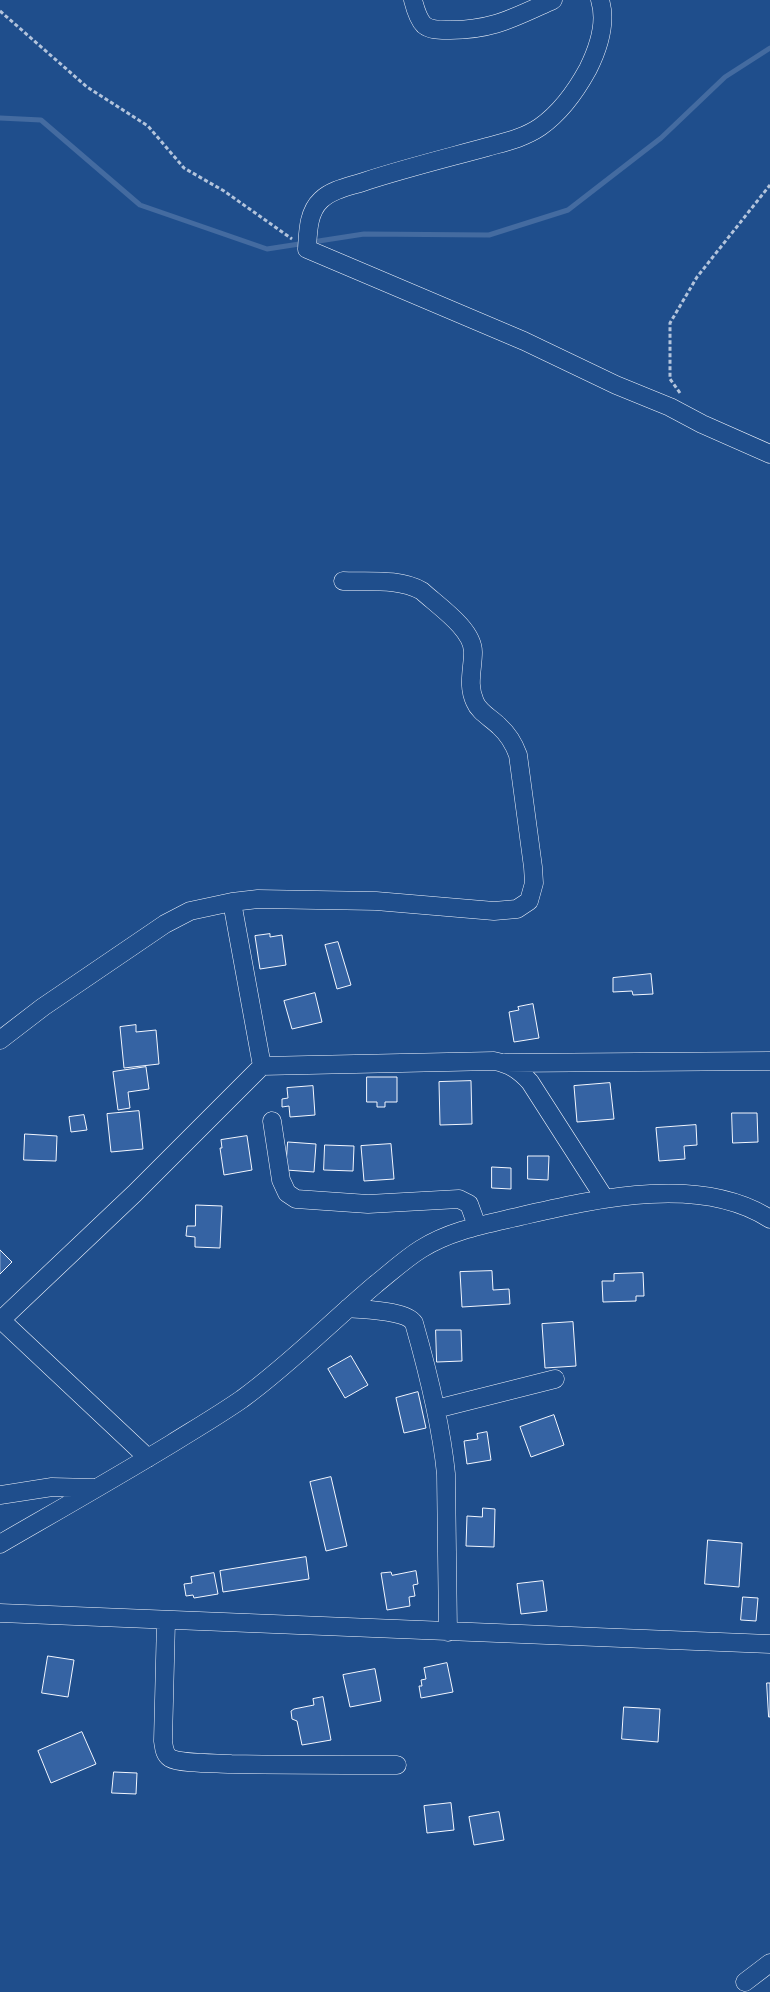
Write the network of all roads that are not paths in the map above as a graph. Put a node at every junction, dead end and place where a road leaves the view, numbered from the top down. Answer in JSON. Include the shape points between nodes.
{"nodes":[{"id":1,"x":414,"y":0,"type":"edge"},
{"id":2,"x":552,"y":0,"type":"edge"},
{"id":3,"x":600,"y":0,"type":"edge"},
{"id":4,"x":770,"y":454,"type":"edge"},
{"id":5,"x":343,"y":581,"type":"dead end"},
{"id":6,"x":232,"y":902,"type":"junction"},
{"id":7,"x":0,"y":1040,"type":"edge"},
{"id":8,"x":770,"y":1060,"type":"edge"},
{"id":9,"x":504,"y":1063,"type":"junction"},
{"id":10,"x":262,"y":1066,"type":"junction"},
{"id":11,"x":272,"y":1121,"type":"dead end"},
{"id":12,"x":605,"y":1199,"type":"junction"},
{"id":13,"x":766,"y":1211,"type":"edge"},
{"id":14,"x":477,"y":1226,"type":"junction"},
{"id":15,"x":348,"y":1308,"type":"junction"},
{"id":16,"x":0,"y":1320,"type":"edge"},
{"id":17,"x":556,"y":1379,"type":"dead end"},
{"id":18,"x":436,"y":1410,"type":"junction"},
{"id":19,"x":148,"y":1458,"type":"junction"},
{"id":20,"x":95,"y":1488,"type":"junction"},
{"id":21,"x":0,"y":1495,"type":"edge"},
{"id":22,"x":0,"y":1544,"type":"edge"},
{"id":23,"x":0,"y":1614,"type":"edge"},
{"id":24,"x":166,"y":1621,"type":"junction"},
{"id":25,"x":448,"y":1632,"type":"junction"},
{"id":26,"x":770,"y":1644,"type":"edge"},
{"id":27,"x":397,"y":1764,"type":"dead end"},
{"id":28,"x":770,"y":1964,"type":"edge"},
{"id":29,"x":745,"y":1982,"type":"dead end"}],
"edges":[{"from":1,"to":2,"type":"street","via":[[424,25],[438,30],[463,31],[502,23]]},
{"from":3,"to":4,"type":"street","via":[[602,27],[593,59],[573,92],[546,123],[520,137],[327,195],[311,216],[306,249],[524,341]]},
{"from":5,"to":6,"type":"street","via":[[413,586],[468,634],[473,651],[471,690],[475,702],[511,739],[518,755],[533,867],[532,894],[523,906],[506,911],[376,900]]},
{"from":6,"to":7,"type":"street","via":[[190,911],[171,920]]},
{"from":6,"to":10,"type":"street"},
{"from":8,"to":9,"type":"street"},
{"from":9,"to":10,"type":"street"},
{"from":9,"to":12,"type":"street","via":[[517,1069],[530,1082]]},
{"from":10,"to":16,"type":"street","via":[[135,1193]]},
{"from":11,"to":14,"type":"street","via":[[281,1180],[290,1197],[368,1204],[459,1199],[469,1204]]},
{"from":12,"to":13,"type":"street","via":[[692,1195]]},
{"from":12,"to":14,"type":"street"},
{"from":14,"to":15,"type":"street","via":[[441,1239],[408,1258]]},
{"from":15,"to":18,"type":"street","via":[[399,1314],[412,1320]]},
{"from":15,"to":19,"type":"street","via":[[276,1373]]},
{"from":16,"to":19,"type":"street"},
{"from":17,"to":18,"type":"street"},
{"from":18,"to":25,"type":"street","via":[[446,1474]]},
{"from":19,"to":20,"type":"street"},
{"from":20,"to":21,"type":"street","via":[[52,1487]]},
{"from":20,"to":22,"type":"street"},
{"from":23,"to":24,"type":"street"},
{"from":24,"to":25,"type":"street"},
{"from":24,"to":27,"type":"street","via":[[163,1741],[169,1757],[208,1763]]},
{"from":25,"to":26,"type":"street"},
{"from":28,"to":29,"type":"street"}]}
